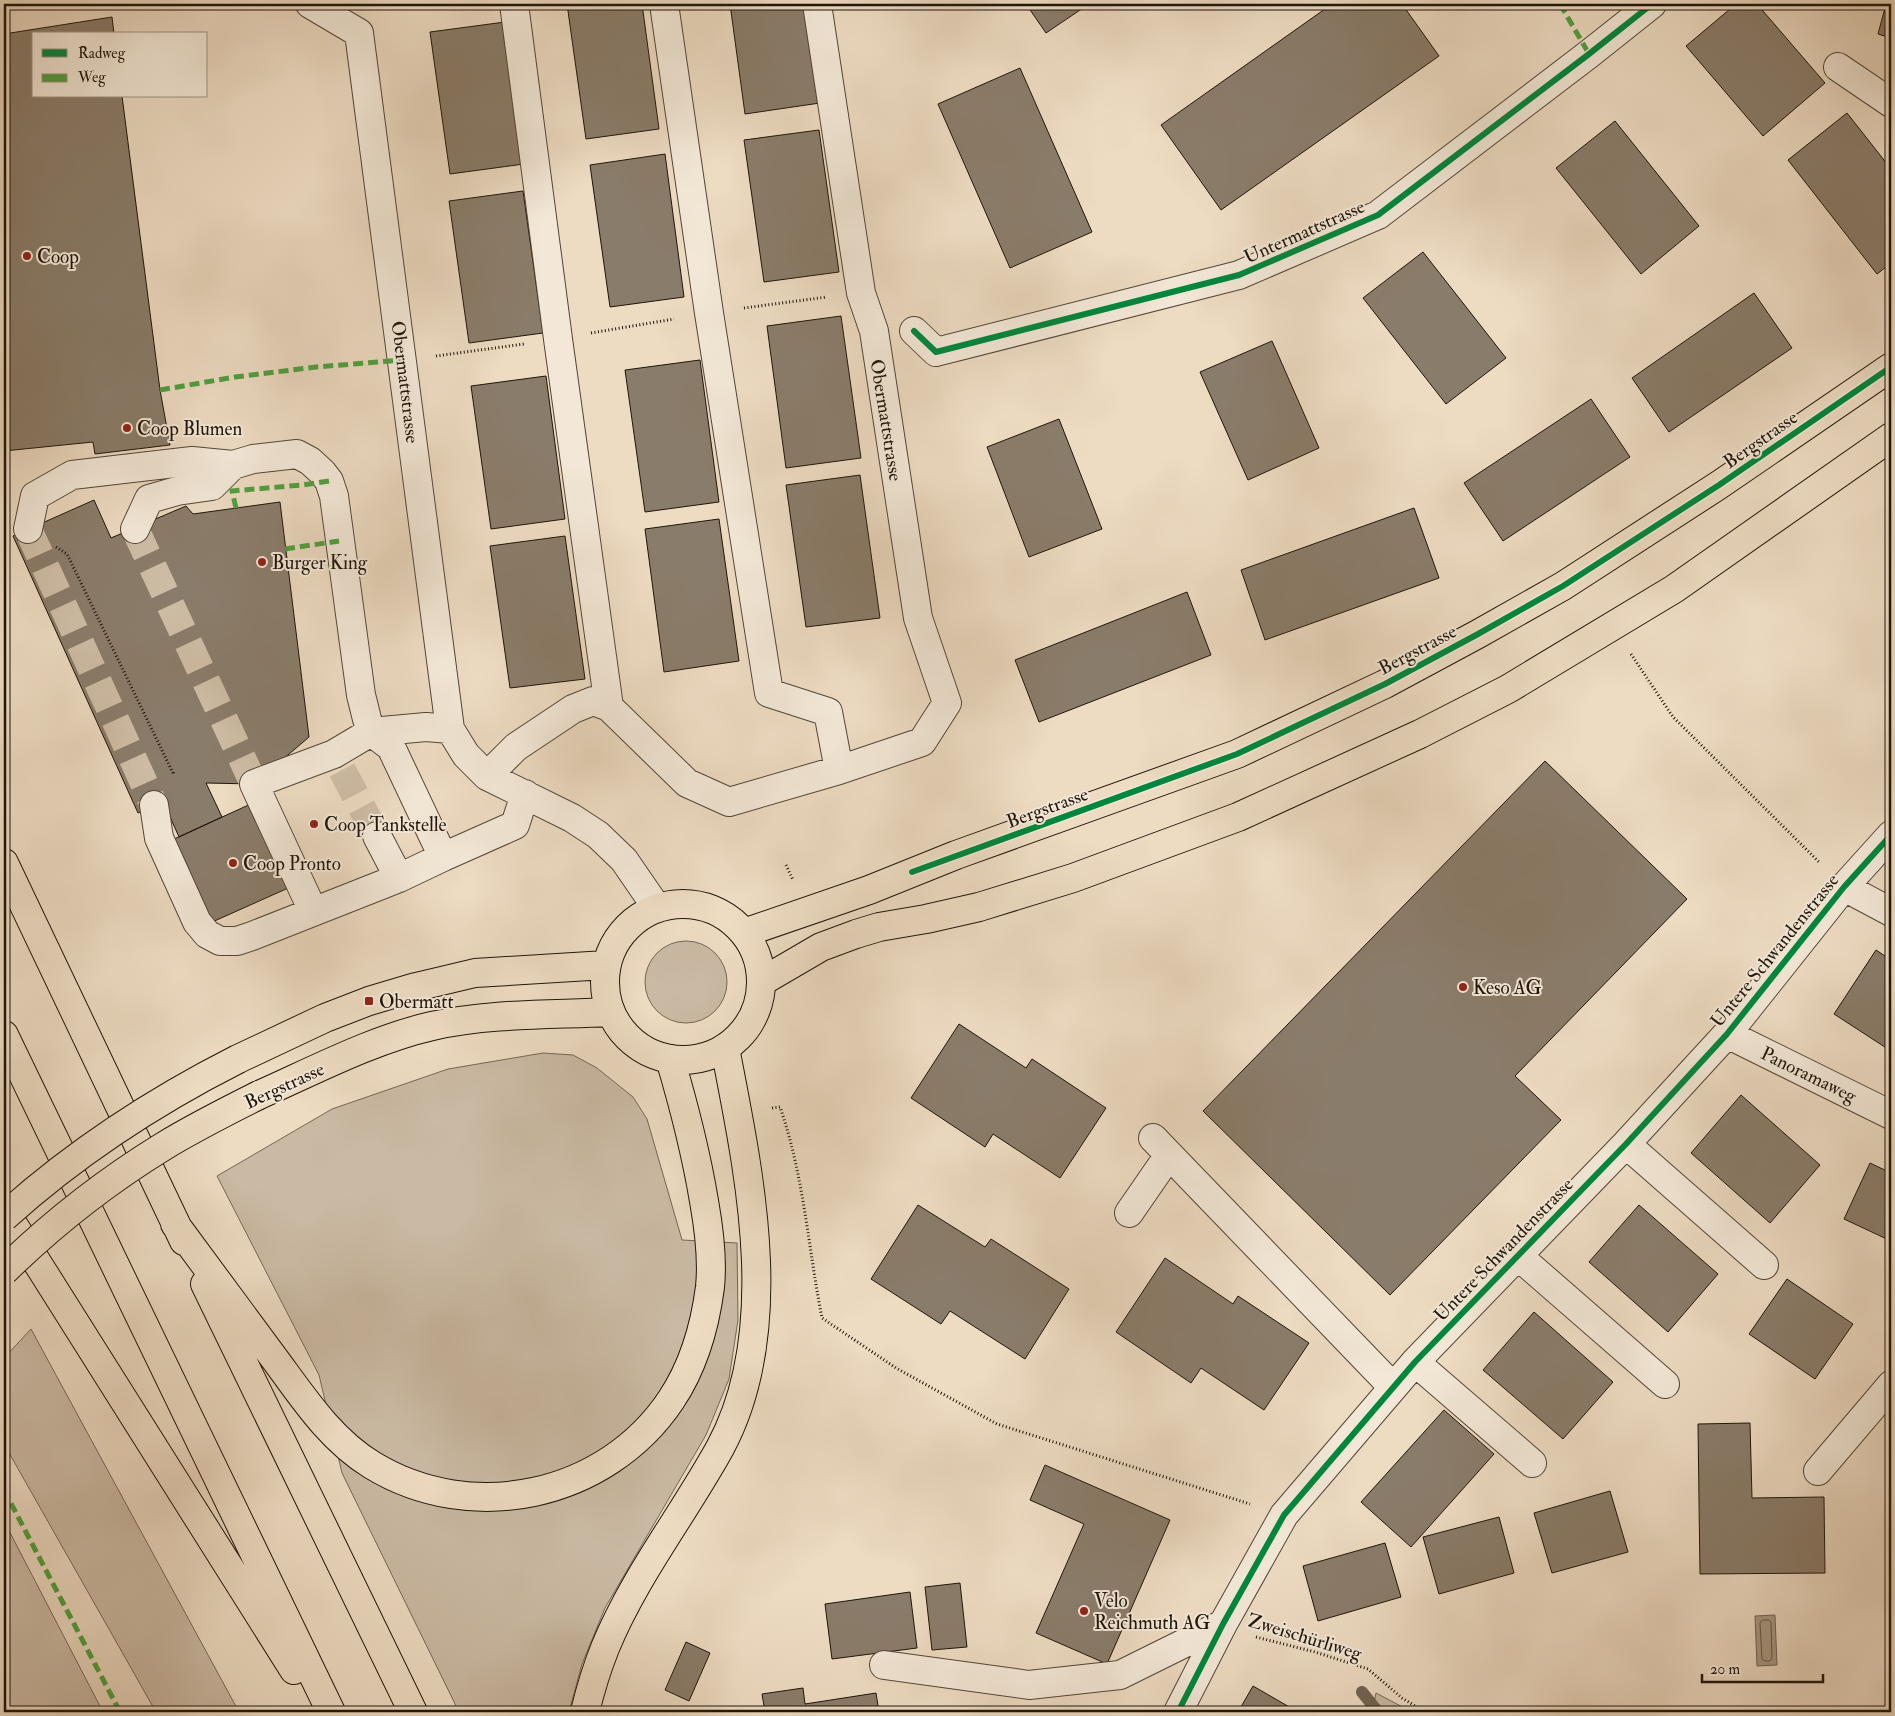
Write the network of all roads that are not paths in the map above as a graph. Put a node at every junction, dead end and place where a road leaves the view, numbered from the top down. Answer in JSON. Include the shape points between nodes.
{"nodes":[{"id":1,"x":310,"y":4,"type":"edge"},
{"id":2,"x":514,"y":4,"type":"edge"},
{"id":3,"x":664,"y":4,"type":"edge"},
{"id":4,"x":817,"y":4,"type":"edge"},
{"id":5,"x":1652,"y":4,"type":"edge"},
{"id":6,"x":1838,"y":67,"type":"dead end"},
{"id":7,"x":1891,"y":104,"type":"edge"},
{"id":8,"x":914,"y":331,"type":"dead end"},
{"id":9,"x":1891,"y":367,"type":"edge"},
{"id":10,"x":1891,"y":438,"type":"edge"},
{"id":11,"x":233,"y":465,"type":"junction"},
{"id":12,"x":28,"y":529,"type":"tunnel mouth"},
{"id":13,"x":135,"y":529,"type":"dead end"},
{"id":14,"x":610,"y":707,"type":"junction"},
{"id":15,"x":450,"y":730,"type":"junction"},
{"id":16,"x":372,"y":732,"type":"junction"},
{"id":17,"x":839,"y":770,"type":"junction"},
{"id":18,"x":487,"y":776,"type":"junction"},
{"id":19,"x":525,"y":794,"type":"junction"},
{"id":20,"x":154,"y":805,"type":"tunnel mouth"},
{"id":21,"x":1891,"y":835,"type":"edge"},
{"id":22,"x":377,"y":836,"type":"tunnel mouth"},
{"id":23,"x":443,"y":857,"type":"junction"},
{"id":24,"x":4,"y":863,"type":"edge"},
{"id":25,"x":399,"y":878,"type":"junction"},
{"id":26,"x":1844,"y":886,"type":"junction"},
{"id":27,"x":657,"y":908,"type":"junction"},
{"id":28,"x":313,"y":912,"type":"junction"},
{"id":29,"x":1891,"y":912,"type":"edge"},
{"id":30,"x":744,"y":933,"type":"junction"},
{"id":31,"x":606,"y":965,"type":"junction"},
{"id":32,"x":761,"y":982,"type":"junction"},
{"id":33,"x":610,"y":1012,"type":"junction"},
{"id":34,"x":1727,"y":1034,"type":"junction"},
{"id":35,"x":4,"y":1035,"type":"edge"},
{"id":36,"x":725,"y":1048,"type":"junction"},
{"id":37,"x":670,"y":1060,"type":"junction"},
{"id":38,"x":1891,"y":1115,"type":"edge"},
{"id":39,"x":1626,"y":1144,"type":"junction"},
{"id":40,"x":4,"y":1210,"type":"edge"},
{"id":41,"x":1129,"y":1213,"type":"dead end"},
{"id":42,"x":4,"y":1217,"type":"edge"},
{"id":43,"x":175,"y":1224,"type":"junction"},
{"id":44,"x":1517,"y":1254,"type":"junction"},
{"id":45,"x":1764,"y":1265,"type":"dead end"},
{"id":46,"x":4,"y":1270,"type":"edge"},
{"id":47,"x":1415,"y":1362,"type":"junction"},
{"id":48,"x":1666,"y":1384,"type":"dead end"},
{"id":49,"x":1891,"y":1385,"type":"edge"},
{"id":50,"x":1392,"y":1386,"type":"junction"},
{"id":51,"x":1532,"y":1463,"type":"dead end"},
{"id":52,"x":1818,"y":1471,"type":"dead end"},
{"id":53,"x":1223,"y":1624,"type":"junction"},
{"id":54,"x":884,"y":1665,"type":"dead end"},
{"id":55,"x":320,"y":1712,"type":"edge"},
{"id":56,"x":331,"y":1712,"type":"edge"},
{"id":57,"x":413,"y":1712,"type":"edge"},
{"id":58,"x":585,"y":1712,"type":"edge"},
{"id":59,"x":1178,"y":1712,"type":"edge"}],
"edges":[{"from":1,"to":15,"type":"street","name":"Obermattstrasse","via":[[359,33]]},
{"from":2,"to":14,"type":"street"},
{"from":3,"to":17,"type":"street","via":[[769,694],[828,712]]},
{"from":4,"to":17,"type":"street","name":"Obermattstrasse","via":[[861,293],[874,331],[918,618],[946,703],[922,742]]},
{"from":5,"to":8,"type":"street","name":"Untermattstrasse","via":[[1378,215],[1239,275],[936,352]]},
{"from":6,"to":7,"type":"street"},
{"from":9,"to":30,"type":"main road","name":"Bergstrasse","via":[[1719,485],[1563,586],[1385,684],[1236,754]]},
{"from":10,"to":32,"type":"main road","via":[[1674,589],[1508,689],[1420,734],[1238,817],[998,902],[856,934],[821,947]]},
{"from":11,"to":12,"type":"street","via":[[192,461],[72,475],[35,496]]},
{"from":11,"to":13,"type":"street","via":[[212,486],[149,499]]},
{"from":11,"to":16,"type":"street","via":[[297,454],[310,461],[329,481],[334,496],[361,695]]},
{"from":14,"to":17,"type":"street","name":"Obermattstrasse","via":[[687,783],[729,802]]},
{"from":14,"to":18,"type":"street","via":[[593,701],[573,710],[516,747]]},
{"from":15,"to":16,"type":"street","via":[[426,727]]},
{"from":15,"to":18,"type":"street","name":"Obermattstrasse","via":[[466,754]]},
{"from":16,"to":23,"type":"street","via":[[391,747]]},
{"from":16,"to":28,"type":"street","via":[[338,762],[254,784]]},
{"from":18,"to":19,"type":"street","name":"Obermattstrasse"},
{"from":19,"to":23,"type":"street","via":[[515,825]]},
{"from":19,"to":27,"type":"street","name":"Obermattstrasse","via":[[598,835],[624,860]]},
{"from":20,"to":28,"type":"street","via":[[159,838],[197,922],[207,934],[220,941],[237,941]]},
{"from":21,"to":26,"type":"street","name":"Untere Schwandenstrasse"},
{"from":22,"to":25,"type":"street"},
{"from":23,"to":25,"type":"street"},
{"from":24,"to":43,"type":"main road"},
{"from":25,"to":28,"type":"street"},
{"from":26,"to":29,"type":"street"},
{"from":26,"to":34,"type":"street","name":"Untere Schwandenstrasse"},
{"from":27,"to":30,"type":"main road","via":[[681,904],[705,907],[726,917]]},
{"from":27,"to":31,"type":"main road","via":[[634,920],[616,940]]},
{"from":30,"to":32,"type":"main road","via":[[757,957]]},
{"from":31,"to":33,"type":"main road","via":[[605,989]]},
{"from":31,"to":42,"type":"main road","bridge":true,"via":[[475,973],[369,1001],[334,1015],[184,1087],[106,1137],[52,1176]]},
{"from":32,"to":36,"type":"main road","via":[[757,1008],[744,1031]]},
{"from":33,"to":37,"type":"main road","via":[[634,1044]]},
{"from":33,"to":46,"type":"main road","name":"Bergstrasse","bridge":true,"via":[[487,1016],[431,1026],[366,1048],[259,1095],[164,1146],[58,1222]]},
{"from":34,"to":38,"type":"street","name":"Panoramaweg"},
{"from":34,"to":39,"type":"street","name":"Untere Schwandenstrasse"},
{"from":35,"to":56,"type":"main road"},
{"from":36,"to":37,"type":"main road","via":[[689,1060]]},
{"from":36,"to":58,"type":"main road","via":[[748,1177],[755,1253],[756,1302],[750,1361],[734,1416],[720,1446],[632,1592],[605,1647]]},
{"from":37,"to":43,"type":"main road","via":[[690,1126],[709,1229],[710,1276],[700,1335],[671,1401],[636,1441],[594,1470],[534,1493],[490,1498],[444,1493],[417,1486],[373,1465],[342,1442],[314,1411]]},
{"from":39,"to":44,"type":"street","name":"Untere Schwandenstrasse"},
{"from":39,"to":45,"type":"street"},
{"from":40,"to":55,"type":"main road"},
{"from":41,"to":50,"type":"street","via":[[1161,1146]]},
{"from":43,"to":57,"type":"main road"},
{"from":44,"to":47,"type":"street","name":"Untere Schwandenstrasse"},
{"from":44,"to":48,"type":"street","name":"Untere Schwandenstrasse"},
{"from":47,"to":50,"type":"street","name":"Untere Schwandenstrasse"},
{"from":47,"to":51,"type":"street"},
{"from":49,"to":52,"type":"street"},
{"from":50,"to":53,"type":"street","name":"Untere Schwandenstrasse","via":[[1284,1515]]},
{"from":53,"to":54,"type":"street","via":[[1111,1676],[1028,1685]]},
{"from":53,"to":59,"type":"street","name":"Untere Schwandenstrasse"}]}
